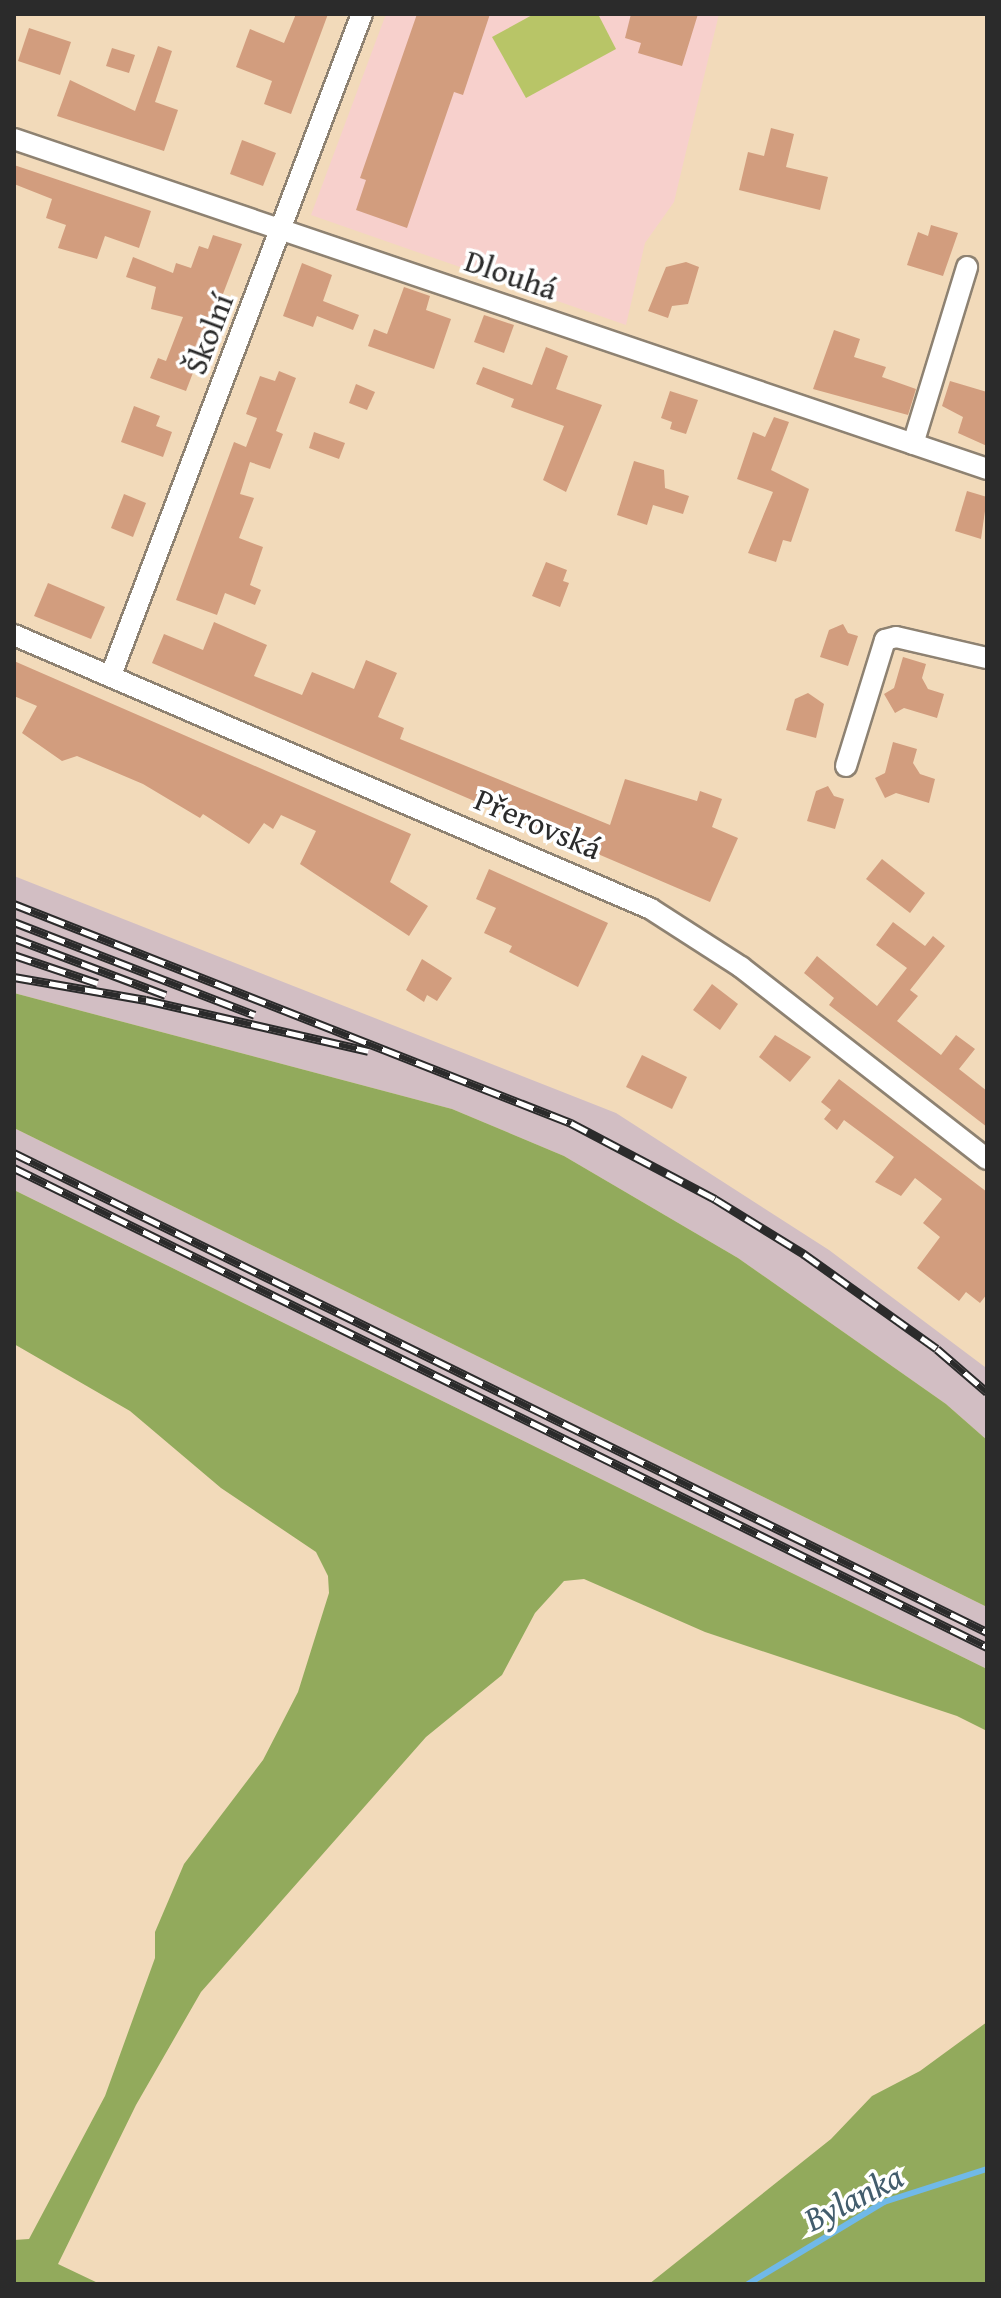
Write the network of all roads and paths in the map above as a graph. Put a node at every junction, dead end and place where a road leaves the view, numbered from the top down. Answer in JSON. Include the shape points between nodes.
{"nodes":[{"id":1,"x":362,"y":14,"type":"edge"},
{"id":2,"x":14,"y":139,"type":"edge"},
{"id":3,"x":282,"y":228,"type":"junction"},
{"id":4,"x":967,"y":267,"type":"dead end"},
{"id":5,"x":935,"y":295,"type":"dead end"},
{"id":6,"x":957,"y":301,"type":"junction"},
{"id":7,"x":913,"y":444,"type":"junction"},
{"id":8,"x":987,"y":469,"type":"edge"},
{"id":9,"x":14,"y":635,"type":"edge"},
{"id":10,"x":987,"y":658,"type":"edge"},
{"id":11,"x":111,"y":675,"type":"junction"},
{"id":12,"x":846,"y":766,"type":"dead end"},
{"id":13,"x":987,"y":1159,"type":"edge"}],
"edges":[{"from":1,"to":3,"type":"street","name":"Školní"},
{"from":2,"to":3,"type":"street","name":"Dlouhá"},
{"from":3,"to":7,"type":"street","name":"Dlouhá"},
{"from":3,"to":11,"type":"street","name":"Školní"},
{"from":4,"to":6,"type":"street"},
{"from":5,"to":6,"type":"street"},
{"from":6,"to":7,"type":"street"},
{"from":7,"to":8,"type":"street","name":"Dlouhá"},
{"from":9,"to":11,"type":"street","name":"Přerovská"},
{"from":10,"to":12,"type":"street","via":[[896,637],[885,640]]},
{"from":11,"to":13,"type":"street","name":"Přerovská","via":[[651,909],[741,967]]}]}
